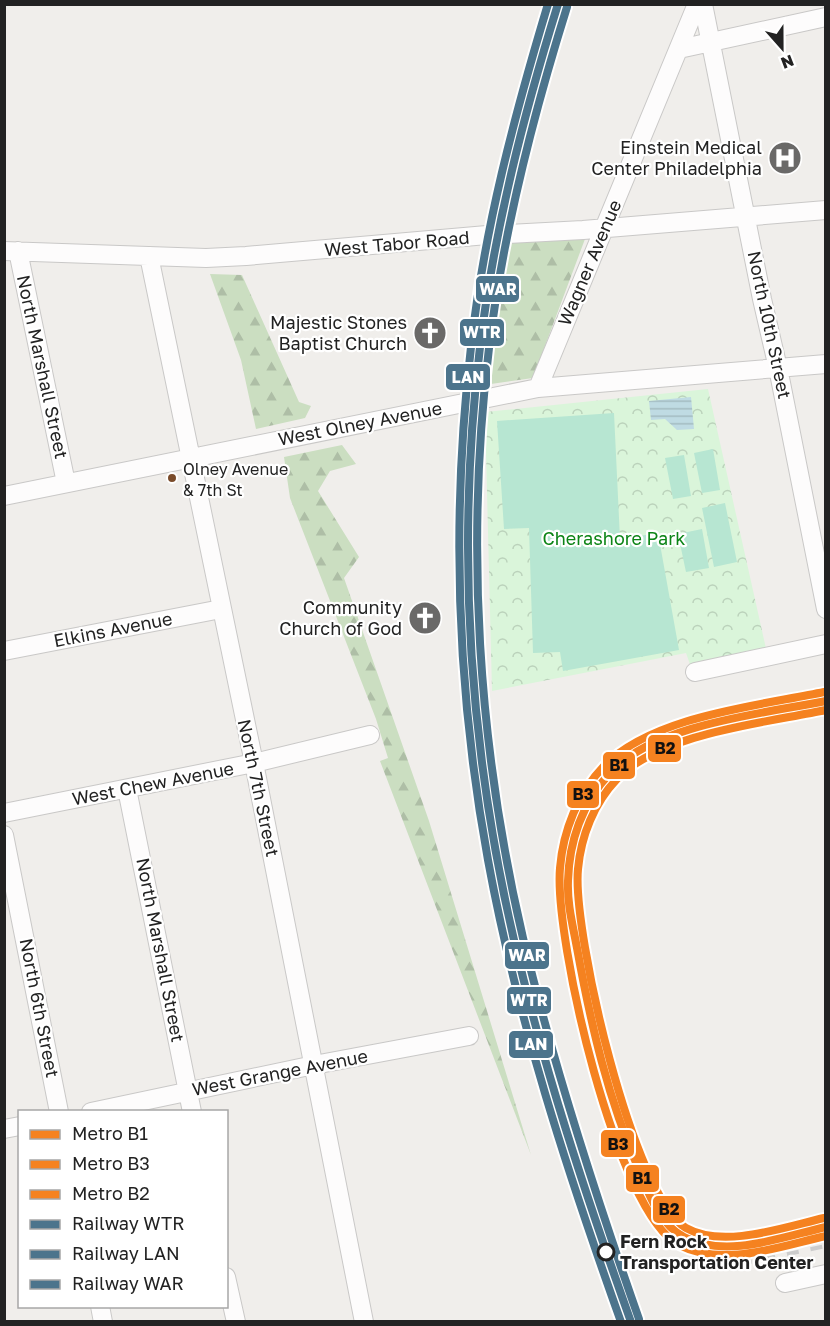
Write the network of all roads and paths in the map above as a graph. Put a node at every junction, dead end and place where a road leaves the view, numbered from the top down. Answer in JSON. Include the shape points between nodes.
{"nodes":[{"id":1,"x":697,"y":4,"type":"edge"},
{"id":2,"x":703,"y":4,"type":"edge"},
{"id":3,"x":825,"y":17,"type":"edge"},
{"id":4,"x":711,"y":41,"type":"junction"},
{"id":5,"x":679,"y":49,"type":"junction"},
{"id":6,"x":825,"y":210,"type":"edge"},
{"id":7,"x":747,"y":217,"type":"junction"},
{"id":8,"x":604,"y":228,"type":"junction"},
{"id":9,"x":11,"y":251,"type":"edge"},
{"id":10,"x":149,"y":256,"type":"junction"},
{"id":11,"x":825,"y":364,"type":"edge"},
{"id":12,"x":778,"y":368,"type":"junction"},
{"id":13,"x":538,"y":388,"type":"junction"},
{"id":14,"x":191,"y":458,"type":"junction"},
{"id":15,"x":66,"y":483,"type":"junction"},
{"id":16,"x":4,"y":496,"type":"edge"},
{"id":17,"x":221,"y":609,"type":"junction"},
{"id":18,"x":825,"y":609,"type":"edge"},
{"id":19,"x":825,"y":644,"type":"edge"},
{"id":20,"x":4,"y":651,"type":"edge"},
{"id":21,"x":695,"y":672,"type":"dead end"},
{"id":22,"x":370,"y":735,"type":"dead end"},
{"id":23,"x":254,"y":763,"type":"junction"},
{"id":24,"x":127,"y":789,"type":"junction"},
{"id":25,"x":4,"y":813,"type":"edge"},
{"id":26,"x":4,"y":835,"type":"edge"},
{"id":27,"x":469,"y":1036,"type":"dead end"},
{"id":28,"x":314,"y":1065,"type":"junction"},
{"id":29,"x":188,"y":1091,"type":"junction"},
{"id":30,"x":59,"y":1110,"type":"edge"},
{"id":31,"x":100,"y":1110,"type":"edge"},
{"id":32,"x":192,"y":1110,"type":"edge"},
{"id":33,"x":825,"y":1274,"type":"edge"},
{"id":34,"x":785,"y":1283,"type":"dead end"},
{"id":35,"x":228,"y":1287,"type":"edge"},
{"id":36,"x":236,"y":1322,"type":"edge"},
{"id":37,"x":364,"y":1322,"type":"edge"}],
"edges":[{"from":1,"to":5,"type":"street","name":"Wagner Avenue"},
{"from":2,"to":4,"type":"street","name":"North 10th Street"},
{"from":3,"to":4,"type":"street"},
{"from":4,"to":5,"type":"street"},
{"from":4,"to":7,"type":"street","name":"North 10th Street"},
{"from":5,"to":8,"type":"street","name":"Wagner Avenue"},
{"from":6,"to":7,"type":"street","name":"West Tabor Road"},
{"from":7,"to":8,"type":"street","name":"West Tabor Road"},
{"from":7,"to":12,"type":"street","name":"North 10th Street"},
{"from":8,"to":10,"type":"street","name":"West Tabor Road","via":[[246,256]]},
{"from":8,"to":13,"type":"street","name":"Wagner Avenue"},
{"from":9,"to":10,"type":"street","name":"West Tabor Road"},
{"from":9,"to":15,"type":"street","name":"North Marshall Street"},
{"from":10,"to":14,"type":"street","name":"North 7th Street"},
{"from":11,"to":12,"type":"street","name":"West Olney Avenue"},
{"from":12,"to":13,"type":"street","name":"West Olney Avenue"},
{"from":12,"to":18,"type":"street","name":"North 10th Street"},
{"from":13,"to":14,"type":"street","name":"West Olney Avenue"},
{"from":14,"to":15,"type":"street","name":"West Olney Avenue"},
{"from":14,"to":17,"type":"street","name":"North 7th Street"},
{"from":15,"to":16,"type":"street","name":"West Olney Avenue"},
{"from":17,"to":20,"type":"street","name":"Elkins Avenue"},
{"from":17,"to":23,"type":"street","name":"North 7th Street"},
{"from":19,"to":21,"type":"street"},
{"from":22,"to":23,"type":"street","name":"West Chew Avenue"},
{"from":23,"to":24,"type":"street","name":"West Chew Avenue"},
{"from":23,"to":28,"type":"street","name":"North 7th Street"},
{"from":24,"to":25,"type":"street","name":"West Chew Avenue"},
{"from":24,"to":29,"type":"street","name":"North Marshall Street"},
{"from":26,"to":30,"type":"street","name":"North 6th Street"},
{"from":27,"to":28,"type":"street","name":"West Grange Avenue"},
{"from":28,"to":29,"type":"street","name":"West Grange Avenue"},
{"from":28,"to":37,"type":"street","name":"North 7th Street"},
{"from":29,"to":31,"type":"street","name":"West Grange Avenue"},
{"from":29,"to":32,"type":"street","name":"North Marshall Street"},
{"from":33,"to":34,"type":"street"},
{"from":35,"to":36,"type":"street"}]}
